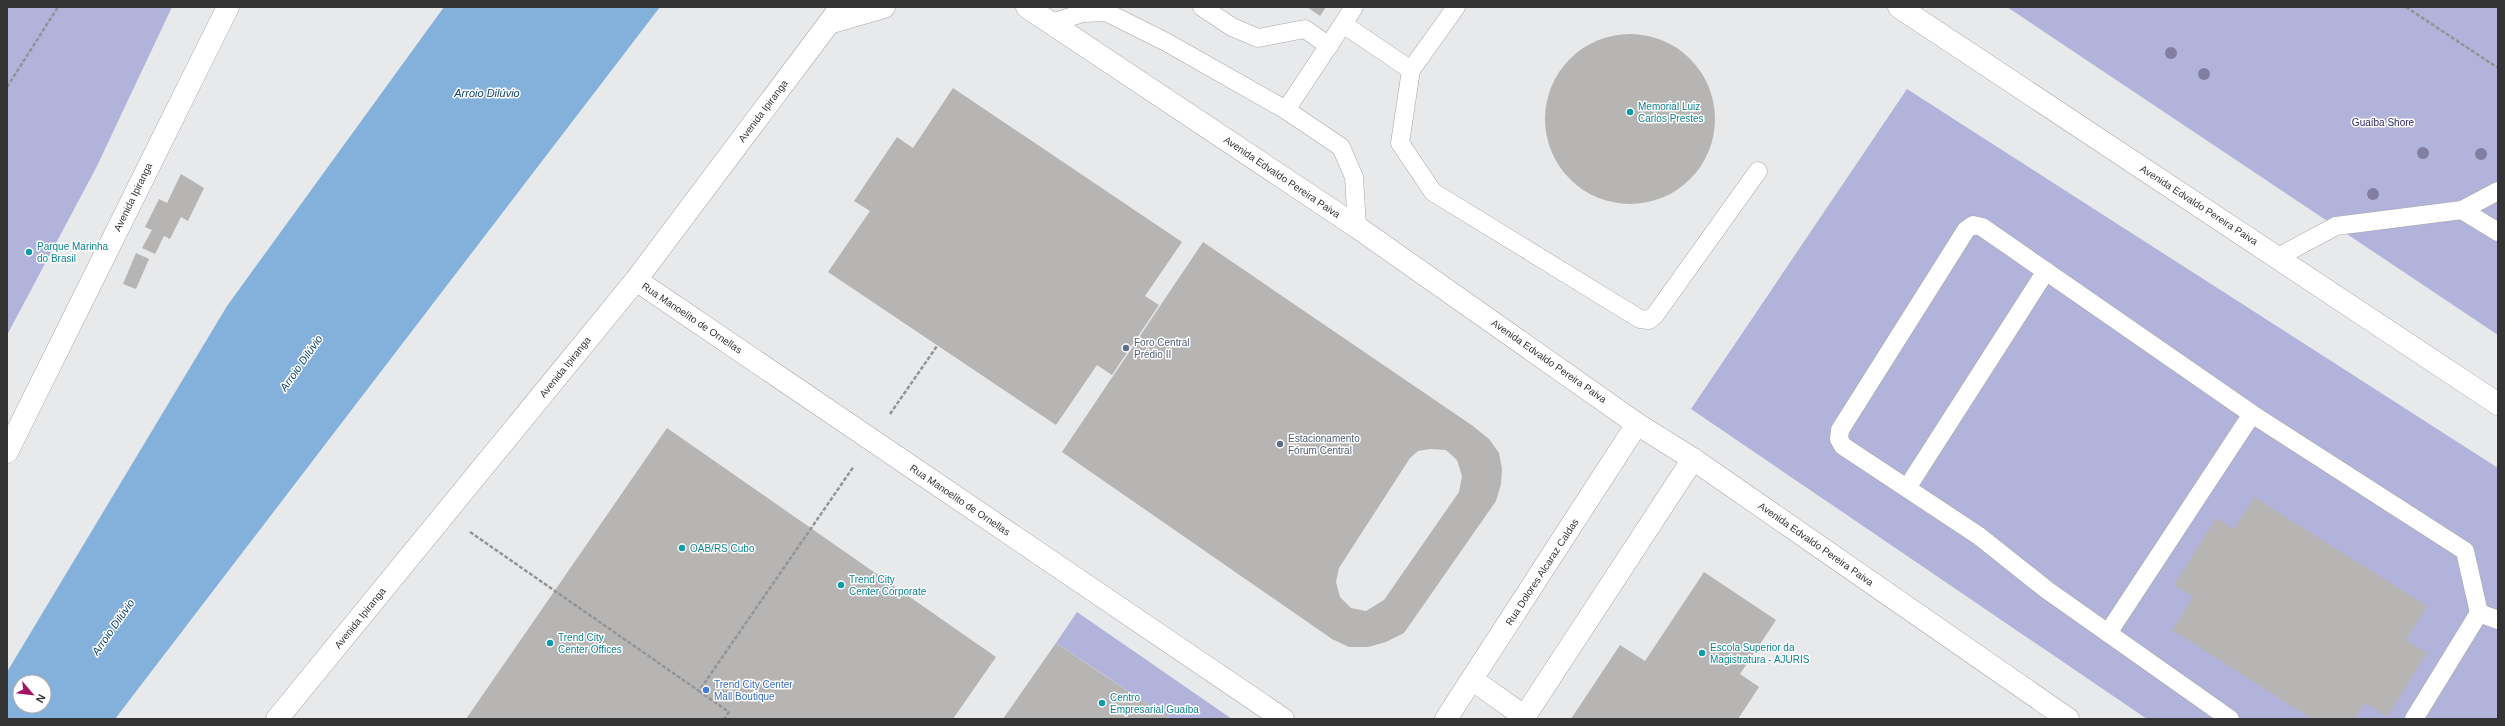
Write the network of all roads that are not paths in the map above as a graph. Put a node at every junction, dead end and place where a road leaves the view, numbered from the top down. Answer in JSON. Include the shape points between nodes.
{"nodes":[{"id":1,"x":228,"y":7,"type":"edge"},
{"id":2,"x":884,"y":7,"type":"edge"},
{"id":3,"x":1027,"y":7,"type":"edge"},
{"id":4,"x":1202,"y":7,"type":"edge"},
{"id":5,"x":1354,"y":7,"type":"edge"},
{"id":6,"x":1456,"y":7,"type":"edge"},
{"id":7,"x":1899,"y":7,"type":"edge"},
{"id":8,"x":835,"y":15,"type":"edge"},
{"id":9,"x":1051,"y":23,"type":"junction"},
{"id":10,"x":1343,"y":24,"type":"junction"},
{"id":11,"x":1329,"y":46,"type":"junction"},
{"id":12,"x":1411,"y":70,"type":"junction"},
{"id":13,"x":1286,"y":110,"type":"junction"},
{"id":14,"x":1758,"y":171,"type":"dead end"},
{"id":15,"x":2498,"y":191,"type":"edge"},
{"id":16,"x":2462,"y":210,"type":"junction"},
{"id":17,"x":1357,"y":227,"type":"junction"},
{"id":18,"x":2498,"y":232,"type":"edge"},
{"id":19,"x":2278,"y":257,"type":"junction"},
{"id":20,"x":2046,"y":272,"type":"junction"},
{"id":21,"x":636,"y":280,"type":"junction"},
{"id":22,"x":2498,"y":404,"type":"edge"},
{"id":23,"x":2252,"y":414,"type":"junction"},
{"id":24,"x":1638,"y":424,"type":"junction"},
{"id":25,"x":7,"y":452,"type":"edge"},
{"id":26,"x":1693,"y":459,"type":"junction"},
{"id":27,"x":1907,"y":488,"type":"junction"},
{"id":28,"x":2479,"y":613,"type":"junction"},
{"id":29,"x":2498,"y":620,"type":"edge"},
{"id":30,"x":2108,"y":633,"type":"junction"},
{"id":31,"x":1473,"y":680,"type":"junction"},
{"id":32,"x":1524,"y":718,"type":"edge"},
{"id":33,"x":277,"y":719,"type":"edge"},
{"id":34,"x":1283,"y":719,"type":"edge"},
{"id":35,"x":1446,"y":719,"type":"edge"},
{"id":36,"x":2068,"y":719,"type":"edge"},
{"id":37,"x":2230,"y":719,"type":"edge"},
{"id":38,"x":2414,"y":719,"type":"edge"}],
"edges":[{"from":1,"to":25,"type":"main road","name":"Avenida Ipiranga"},
{"from":2,"to":8,"type":"main road"},
{"from":3,"to":9,"type":"main road","name":"Avenida Edvaldo Pereira Paiva"},
{"from":4,"to":11,"type":"lane","via":[[1232,27],[1258,38],[1305,29]]},
{"from":5,"to":10,"type":"lane"},
{"from":6,"to":12,"type":"lane"},
{"from":7,"to":19,"type":"main road","name":"Avenida Edvaldo Pereira Paiva"},
{"from":8,"to":21,"type":"main road","name":"Avenida Ipiranga"},
{"from":9,"to":13,"type":"lane","via":[[1083,13],[1106,12],[1166,42]]},
{"from":9,"to":17,"type":"main road","name":"Avenida Edvaldo Pereira Paiva"},
{"from":10,"to":11,"type":"lane"},
{"from":10,"to":12,"type":"lane"},
{"from":11,"to":13,"type":"lane"},
{"from":12,"to":14,"type":"lane","via":[[1400,143],[1433,192],[1640,318],[1649,320],[1655,315]]},
{"from":13,"to":17,"type":"lane","via":[[1341,148],[1354,176]]},
{"from":15,"to":16,"type":"lane"},
{"from":16,"to":18,"type":"lane"},
{"from":16,"to":19,"type":"lane","via":[[2336,226]]},
{"from":17,"to":24,"type":"main road","name":"Avenida Edvaldo Pereira Paiva"},
{"from":19,"to":22,"type":"main road","name":"Avenida Edvaldo Pereira Paiva"},
{"from":20,"to":23,"type":"lane"},
{"from":20,"to":27,"type":"lane"},
{"from":20,"to":27,"type":"lane","via":[[1982,227],[1973,225],[1966,230],[1840,430],[1839,439],[1844,446]]},
{"from":21,"to":33,"type":"main road","name":"Avenida Ipiranga"},
{"from":21,"to":34,"type":"main road","name":"Rua Manoelito de Ornellas"},
{"from":23,"to":28,"type":"lane","via":[[2465,551]]},
{"from":23,"to":30,"type":"lane"},
{"from":24,"to":26,"type":"main road","name":"Avenida Edvaldo Pereira Paiva"},
{"from":24,"to":31,"type":"main road","name":"Rua Dolores Alcaraz Caldas"},
{"from":26,"to":32,"type":"main road"},
{"from":26,"to":36,"type":"main road","name":"Avenida Edvaldo Pereira Paiva"},
{"from":27,"to":30,"type":"lane","via":[[1979,536],[2047,590]]},
{"from":28,"to":29,"type":"lane"},
{"from":28,"to":38,"type":"lane"},
{"from":30,"to":37,"type":"lane"},
{"from":31,"to":32,"type":"main road"},
{"from":31,"to":35,"type":"main road","name":"Rua Dolores Alcaraz Caldas"}]}
